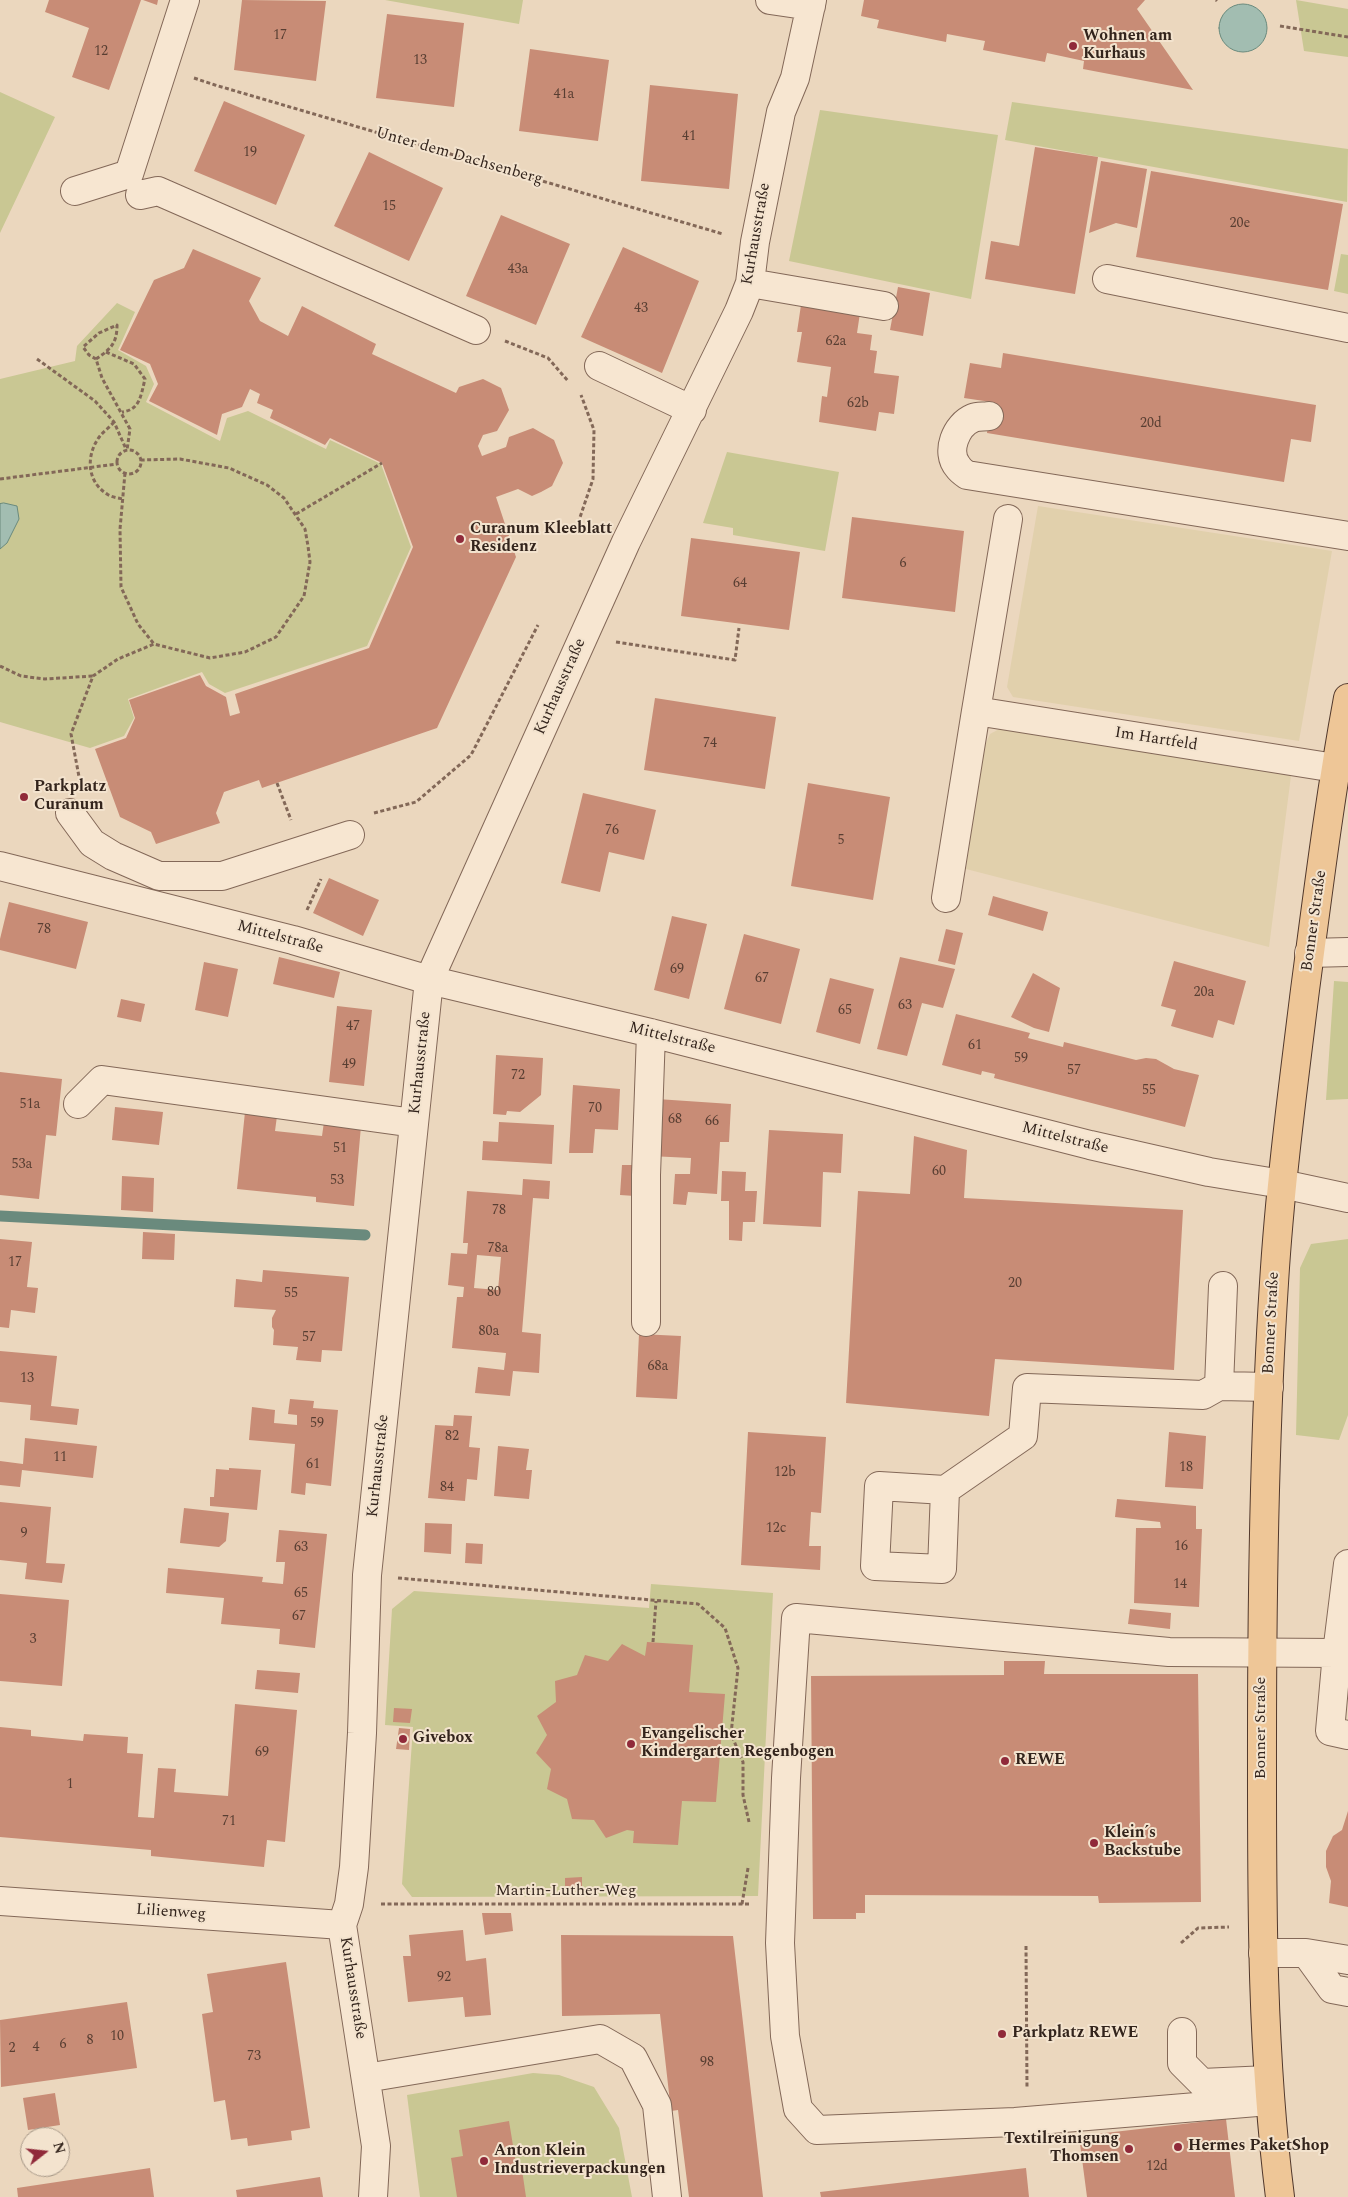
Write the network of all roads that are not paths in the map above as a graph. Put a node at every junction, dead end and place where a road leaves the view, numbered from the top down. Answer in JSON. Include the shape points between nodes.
{"nodes":[{"id":1,"x":185,"y":0,"type":"edge"},
{"id":2,"x":770,"y":0,"type":"edge"},
{"id":3,"x":812,"y":3,"type":"edge"},
{"id":4,"x":75,"y":191,"type":"dead end"},
{"id":5,"x":140,"y":195,"type":"dead end"},
{"id":6,"x":1108,"y":279,"type":"dead end"},
{"id":7,"x":750,"y":283,"type":"junction"},
{"id":8,"x":884,"y":306,"type":"dead end"},
{"id":9,"x":1348,"y":328,"type":"edge"},
{"id":10,"x":476,"y":330,"type":"road end"},
{"id":11,"x":599,"y":366,"type":"dead end"},
{"id":12,"x":692,"y":410,"type":"junction"},
{"id":13,"x":989,"y":416,"type":"dead end"},
{"id":14,"x":1008,"y":519,"type":"dead end"},
{"id":15,"x":1348,"y":536,"type":"edge"},
{"id":16,"x":1348,"y":698,"type":"edge"},
{"id":17,"x":976,"y":711,"type":"junction"},
{"id":18,"x":1335,"y":768,"type":"junction"},
{"id":19,"x":70,"y":812,"type":"dead end"},
{"id":20,"x":358,"y":825,"type":"road end"},
{"id":21,"x":0,"y":866,"type":"edge"},
{"id":22,"x":946,"y":898,"type":"dead end"},
{"id":23,"x":1348,"y":952,"type":"edge"},
{"id":24,"x":1309,"y":953,"type":"junction"},
{"id":25,"x":429,"y":980,"type":"junction"},
{"id":26,"x":651,"y":1033,"type":"junction"},
{"id":27,"x":78,"y":1104,"type":"dead end"},
{"id":28,"x":414,"y":1123,"type":"junction"},
{"id":29,"x":1282,"y":1184,"type":"junction"},
{"id":30,"x":1348,"y":1198,"type":"edge"},
{"id":31,"x":1223,"y":1286,"type":"dead end"},
{"id":32,"x":646,"y":1322,"type":"dead end"},
{"id":33,"x":1219,"y":1386,"type":"junction"},
{"id":34,"x":1269,"y":1387,"type":"junction"},
{"id":35,"x":946,"y":1490,"type":"dead end"},
{"id":36,"x":1348,"y":1564,"type":"edge"},
{"id":37,"x":1262,"y":1653,"type":"junction"},
{"id":38,"x":1337,"y":1653,"type":"junction"},
{"id":39,"x":1348,"y":1735,"type":"edge"},
{"id":40,"x":0,"y":1901,"type":"edge"},
{"id":41,"x":345,"y":1914,"type":"junction"},
{"id":42,"x":1263,"y":1953,"type":"junction"},
{"id":43,"x":1306,"y":1953,"type":"junction"},
{"id":44,"x":1348,"y":1960,"type":"edge"},
{"id":45,"x":1348,"y":1992,"type":"edge"},
{"id":46,"x":1182,"y":2032,"type":"dead end"},
{"id":47,"x":366,"y":2078,"type":"junction"},
{"id":48,"x":1268,"y":2091,"type":"junction"},
{"id":49,"x":373,"y":2197,"type":"edge"},
{"id":50,"x":667,"y":2197,"type":"edge"},
{"id":51,"x":1280,"y":2197,"type":"edge"}],
"edges":[{"from":1,"to":4,"type":"street","via":[[128,174]]},
{"from":2,"to":3,"type":"street"},
{"from":3,"to":7,"type":"street","name":"Kurhausstraße","via":[[795,78],[780,112]]},
{"from":5,"to":10,"type":"street","via":[[158,191]]},
{"from":6,"to":9,"type":"street"},
{"from":7,"to":8,"type":"street"},
{"from":7,"to":12,"type":"street","name":"Kurhausstraße"},
{"from":11,"to":12,"type":"street"},
{"from":12,"to":25,"type":"street","name":"Kurhausstraße","via":[[626,542]]},
{"from":13,"to":15,"type":"street","via":[[973,418],[961,428],[954,440],[952,454],[957,467],[967,475]]},
{"from":14,"to":17,"type":"street"},
{"from":16,"to":18,"type":"main road","name":"Bonner Straße"},
{"from":17,"to":18,"type":"street","name":"Im Hartfeld"},
{"from":17,"to":22,"type":"street"},
{"from":18,"to":24,"type":"main road","name":"Bonner Straße"},
{"from":19,"to":20,"type":"street","via":[[92,843],[159,876],[222,876],[309,848]]},
{"from":21,"to":25,"type":"street","name":"Mittelstraße","via":[[293,940]]},
{"from":23,"to":24,"type":"street"},
{"from":24,"to":29,"type":"main road","name":"Bonner Straße"},
{"from":25,"to":26,"type":"street","name":"Mittelstraße"},
{"from":25,"to":28,"type":"street","name":"Kurhausstraße"},
{"from":26,"to":29,"type":"street","name":"Mittelstraße","via":[[1090,1145],[1209,1172]]},
{"from":26,"to":32,"type":"street","via":[[646,1175]]},
{"from":27,"to":28,"type":"street","via":[[102,1080]]},
{"from":28,"to":41,"type":"street","name":"Kurhausstraße","via":[[367,1575],[354,1867]]},
{"from":29,"to":30,"type":"street","name":"Mittelstraße"},
{"from":29,"to":34,"type":"main road","name":"Bonner Straße"},
{"from":31,"to":33,"type":"street"},
{"from":33,"to":34,"type":"street"},
{"from":33,"to":35,"type":"street","via":[[1203,1395],[1027,1388],[1023,1436]]},
{"from":34,"to":37,"type":"main road","name":"Bonner Straße"},
{"from":36,"to":38,"type":"street"},
{"from":37,"to":38,"type":"street"},
{"from":37,"to":42,"type":"main road","name":"Bonner Straße"},
{"from":37,"to":48,"type":"street","via":[[1169,1652],[796,1618],[780,1944],[785,2036],[798,2109],[817,2130],[1027,2121]]},
{"from":38,"to":39,"type":"street","via":[[1330,1731]]},
{"from":40,"to":41,"type":"street","name":"Lilienweg"},
{"from":41,"to":47,"type":"street","name":"Kurhausstraße"},
{"from":42,"to":43,"type":"street"},
{"from":42,"to":48,"type":"main road","name":"Bonner Straße"},
{"from":43,"to":44,"type":"street"},
{"from":43,"to":45,"type":"street","via":[[1332,1989]]},
{"from":46,"to":48,"type":"street","via":[[1182,2063],[1202,2083]]},
{"from":47,"to":49,"type":"street","name":"Kurhausstraße","via":[[376,2146]]},
{"from":47,"to":50,"type":"street","via":[[600,2039],[633,2058],[657,2105]]},
{"from":48,"to":51,"type":"main road","name":"Bonner Straße"}]}
